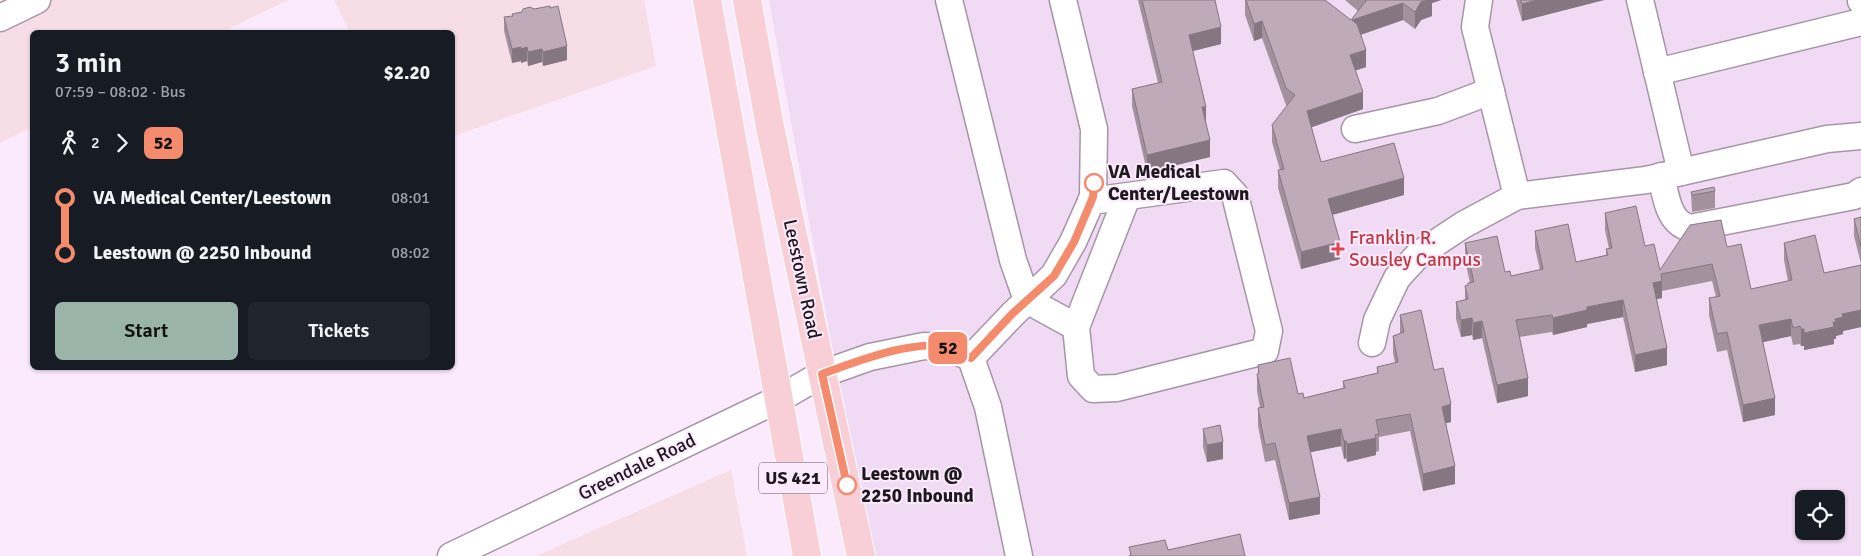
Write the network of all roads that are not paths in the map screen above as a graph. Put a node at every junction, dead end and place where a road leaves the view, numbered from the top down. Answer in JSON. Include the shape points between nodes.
{"nodes":[{"id":1,"x":37,"y":0,"type":"edge"},
{"id":2,"x":707,"y":0,"type":"edge"},
{"id":3,"x":747,"y":0,"type":"edge"},
{"id":4,"x":949,"y":0,"type":"edge"},
{"id":5,"x":1063,"y":0,"type":"edge"},
{"id":6,"x":1479,"y":0,"type":"edge"},
{"id":7,"x":1640,"y":0,"type":"edge"},
{"id":8,"x":0,"y":18,"type":"edge"},
{"id":9,"x":1861,"y":22,"type":"edge"},
{"id":10,"x":1657,"y":72,"type":"junction"},
{"id":11,"x":1491,"y":91,"type":"junction"},
{"id":12,"x":1355,"y":129,"type":"dead end"},
{"id":13,"x":1861,"y":136,"type":"edge"},
{"id":14,"x":1671,"y":174,"type":"junction"},
{"id":15,"x":1861,"y":192,"type":"edge"},
{"id":16,"x":1517,"y":196,"type":"junction"},
{"id":17,"x":1127,"y":197,"type":"junction"},
{"id":18,"x":1091,"y":201,"type":"junction"},
{"id":19,"x":1027,"y":300,"type":"junction"},
{"id":20,"x":1076,"y":327,"type":"junction"},
{"id":21,"x":1372,"y":343,"type":"dead end"},
{"id":22,"x":971,"y":358,"type":"junction"},
{"id":23,"x":822,"y":374,"type":"junction"},
{"id":24,"x":779,"y":399,"type":"junction"},
{"id":25,"x":451,"y":556,"type":"edge"},
{"id":26,"x":807,"y":556,"type":"edge"},
{"id":27,"x":862,"y":556,"type":"edge"},
{"id":28,"x":1019,"y":556,"type":"edge"}],
"edges":[{"from":1,"to":8,"type":"street"},
{"from":2,"to":24,"type":"main road"},
{"from":3,"to":23,"type":"main road","name":"Leestown Road"},
{"from":4,"to":19,"type":"street","via":[[1013,260]]},
{"from":5,"to":18,"type":"street","via":[[1094,129],[1094,190]]},
{"from":6,"to":11,"type":"street","via":[[1475,27]]},
{"from":7,"to":10,"type":"street"},
{"from":9,"to":10,"type":"street"},
{"from":10,"to":14,"type":"street"},
{"from":11,"to":12,"type":"street","via":[[1438,110]]},
{"from":11,"to":16,"type":"street"},
{"from":13,"to":14,"type":"street","via":[[1826,138]]},
{"from":14,"to":15,"type":"street","via":[[1675,220],[1690,228]]},
{"from":14,"to":16,"type":"street"},
{"from":16,"to":21,"type":"street","via":[[1462,225],[1419,254],[1397,278],[1377,320]]},
{"from":17,"to":18,"type":"street"},
{"from":17,"to":20,"type":"street"},
{"from":17,"to":20,"type":"street","via":[[1224,183],[1235,195],[1270,331],[1265,351],[1117,388],[1093,388],[1081,376]]},
{"from":18,"to":19,"type":"street","via":[[1074,242],[1054,276]]},
{"from":19,"to":20,"type":"street"},
{"from":19,"to":22,"type":"street"},
{"from":22,"to":23,"type":"street","name":"Greendale Road","via":[[950,348],[924,346],[870,357]]},
{"from":22,"to":28,"type":"street","via":[[988,407]]},
{"from":23,"to":24,"type":"street","name":"Greendale Road"},
{"from":23,"to":27,"type":"main road","name":"Leestown Road","number":"US 421"},
{"from":24,"to":25,"type":"street","name":"Greendale Road"},
{"from":24,"to":26,"type":"main road","number":"US 421"}]}
